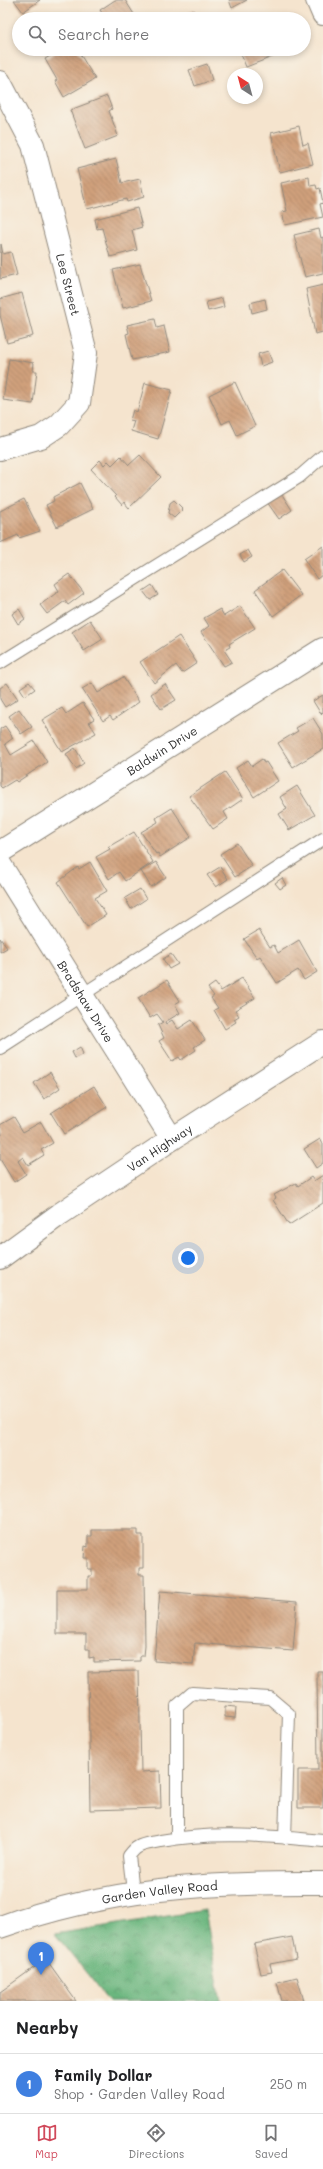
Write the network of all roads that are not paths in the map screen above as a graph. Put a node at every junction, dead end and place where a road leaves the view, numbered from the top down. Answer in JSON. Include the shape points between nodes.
{"nodes":[{"id":1,"x":317,"y":0,"type":"edge"},
{"id":2,"x":323,"y":14,"type":"edge"},
{"id":3,"x":0,"y":82,"type":"edge"},
{"id":4,"x":0,"y":449,"type":"edge"},
{"id":5,"x":323,"y":456,"type":"edge"},
{"id":6,"x":323,"y":649,"type":"edge"},
{"id":7,"x":0,"y":663,"type":"edge"},
{"id":8,"x":323,"y":839,"type":"edge"},
{"id":9,"x":0,"y":852,"type":"edge"},
{"id":10,"x":0,"y":864,"type":"edge"},
{"id":11,"x":82,"y":995,"type":"junction"},
{"id":12,"x":323,"y":1042,"type":"edge"},
{"id":13,"x":0,"y":1048,"type":"edge"},
{"id":14,"x":172,"y":1140,"type":"junction"},
{"id":15,"x":0,"y":1258,"type":"edge"},
{"id":16,"x":177,"y":1838,"type":"junction"},
{"id":17,"x":285,"y":1838,"type":"junction"},
{"id":18,"x":323,"y":1841,"type":"edge"},
{"id":19,"x":323,"y":1883,"type":"edge"},
{"id":20,"x":133,"y":1892,"type":"junction"},
{"id":21,"x":0,"y":1927,"type":"edge"}],
"edges":[{"from":1,"to":2,"type":"street"},
{"from":3,"to":4,"type":"street","name":"Lee Street","via":[[33,145],[86,352],[79,403],[59,425],[41,437]]},
{"from":5,"to":7,"type":"lane","via":[[299,477]]},
{"from":6,"to":9,"type":"street","name":"Baldwin Drive"},
{"from":8,"to":11,"type":"lane"},
{"from":10,"to":11,"type":"street","name":"Bradshaw Drive"},
{"from":11,"to":13,"type":"lane"},
{"from":11,"to":14,"type":"street","name":"Bradshaw Drive"},
{"from":12,"to":14,"type":"street","name":"Van Highway"},
{"from":14,"to":15,"type":"street","name":"Van Highway","via":[[60,1214]]},
{"from":16,"to":17,"type":"lane"},
{"from":16,"to":17,"type":"lane","via":[[177,1706],[192,1693],[270,1698],[289,1714]]},
{"from":16,"to":20,"type":"lane","via":[[139,1846],[129,1856]]},
{"from":17,"to":18,"type":"lane"},
{"from":19,"to":20,"type":"street","name":"Garden Valley Road","via":[[245,1882]]},
{"from":20,"to":21,"type":"street","name":"Garden Valley Road","via":[[82,1903]]}]}
